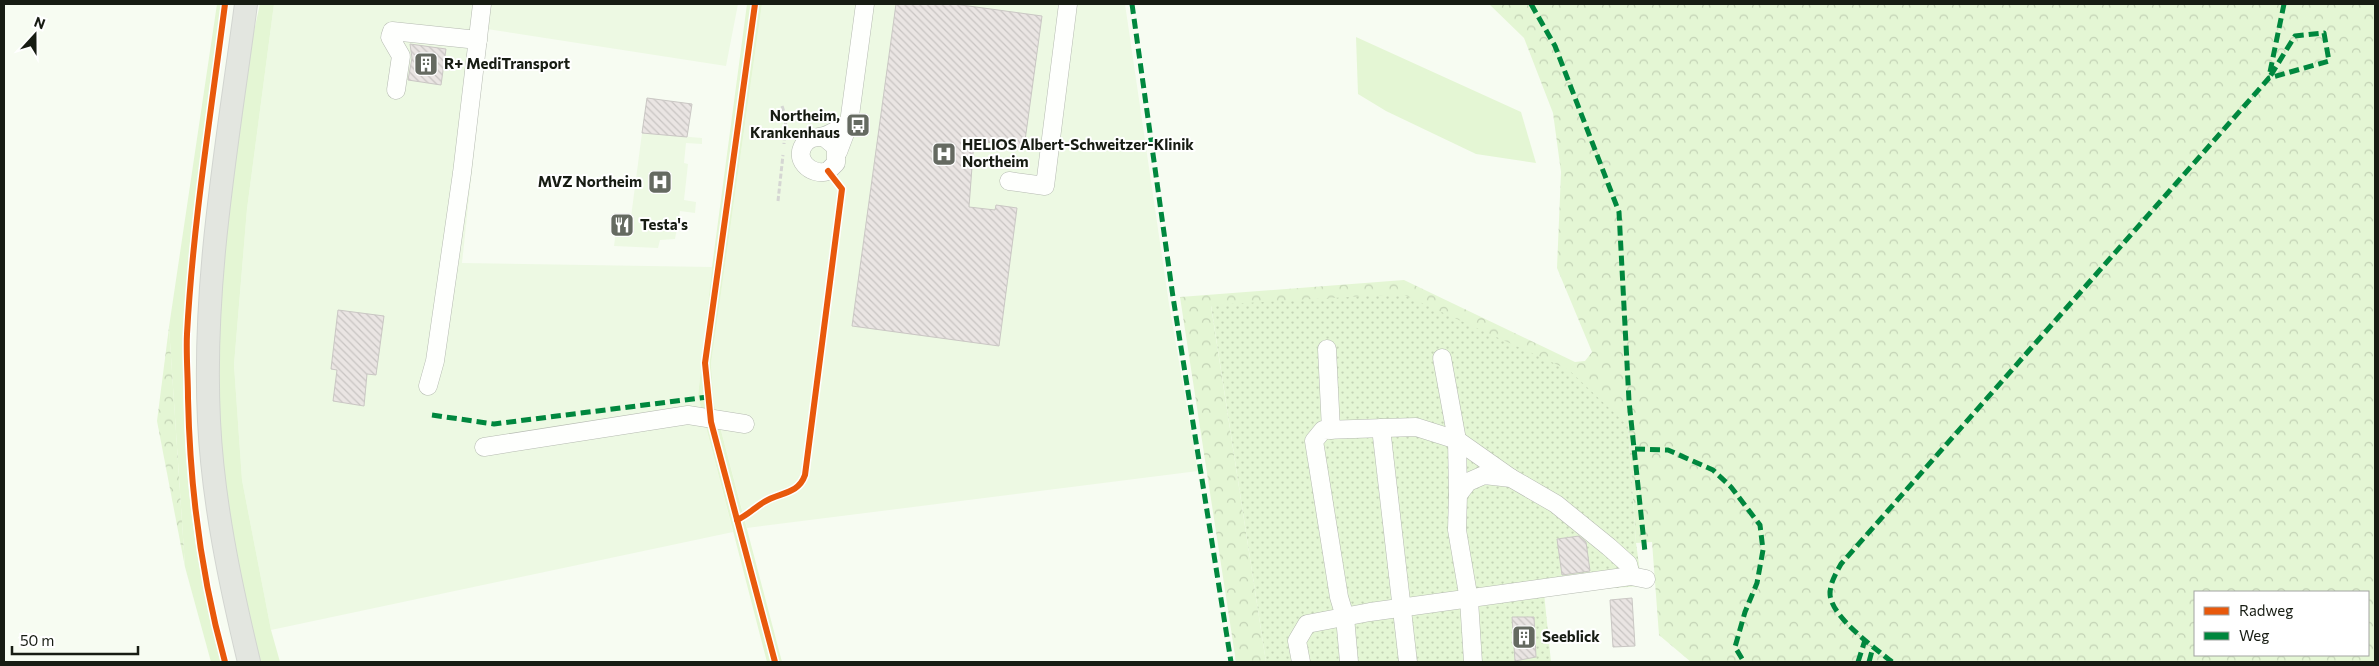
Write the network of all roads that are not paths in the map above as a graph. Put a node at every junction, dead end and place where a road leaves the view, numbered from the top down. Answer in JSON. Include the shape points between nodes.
{"nodes":[{"id":1,"x":246,"y":4,"type":"edge"},
{"id":2,"x":482,"y":4,"type":"edge"},
{"id":3,"x":865,"y":4,"type":"edge"},
{"id":4,"x":1068,"y":4,"type":"edge"},
{"id":5,"x":478,"y":40,"type":"junction"},
{"id":6,"x":396,"y":90,"type":"dead end"},
{"id":7,"x":849,"y":123,"type":"junction"},
{"id":8,"x":824,"y":137,"type":"junction"},
{"id":9,"x":838,"y":152,"type":"junction"},
{"id":10,"x":1009,"y":181,"type":"dead end"},
{"id":11,"x":1327,"y":349,"type":"dead end"},
{"id":12,"x":1442,"y":358,"type":"dead end"},
{"id":13,"x":428,"y":386,"type":"dead end"},
{"id":14,"x":745,"y":424,"type":"dead end"},
{"id":15,"x":1381,"y":428,"type":"junction"},
{"id":16,"x":1331,"y":430,"type":"junction"},
{"id":17,"x":1457,"y":440,"type":"junction"},
{"id":18,"x":484,"y":448,"type":"dead end"},
{"id":19,"x":1511,"y":478,"type":"junction"},
{"id":20,"x":1458,"y":495,"type":"junction"},
{"id":21,"x":1469,"y":600,"type":"junction"},
{"id":22,"x":1401,"y":608,"type":"junction"},
{"id":23,"x":1345,"y":617,"type":"junction"},
{"id":24,"x":249,"y":662,"type":"edge"},
{"id":25,"x":1301,"y":662,"type":"edge"},
{"id":26,"x":1349,"y":662,"type":"edge"},
{"id":27,"x":1408,"y":662,"type":"edge"},
{"id":28,"x":1473,"y":662,"type":"edge"}],
"edges":[{"from":1,"to":24,"type":"main road","via":[[216,226],[209,332],[209,400],[214,490]]},
{"from":2,"to":5,"type":"lane"},
{"from":3,"to":7,"type":"lane"},
{"from":4,"to":10,"type":"lane","via":[[1045,186]]},
{"from":5,"to":6,"type":"lane","via":[[392,31],[390,37],[401,56]]},
{"from":5,"to":13,"type":"lane","via":[[441,324]]},
{"from":7,"to":8,"type":"lane"},
{"from":7,"to":9,"type":"lane"},
{"from":8,"to":9,"type":"lane","via":[[833,142]]},
{"from":8,"to":9,"type":"lane","via":[[808,140],[802,149],[802,160],[808,169],[818,173],[828,171],[836,163]]},
{"from":11,"to":16,"type":"lane"},
{"from":12,"to":17,"type":"lane"},
{"from":14,"to":18,"type":"lane","via":[[688,415]]},
{"from":15,"to":16,"type":"lane"},
{"from":15,"to":17,"type":"lane","via":[[1416,427]]},
{"from":15,"to":22,"type":"lane"},
{"from":16,"to":23,"type":"lane","via":[[1323,430],[1314,441]]},
{"from":17,"to":19,"type":"lane"},
{"from":17,"to":20,"type":"lane"},
{"from":19,"to":20,"type":"lane","via":[[1484,475],[1468,482]]},
{"from":19,"to":21,"type":"lane","via":[[1556,504],[1609,547],[1639,578]]},
{"from":20,"to":21,"type":"lane","via":[[1457,530]]},
{"from":21,"to":22,"type":"lane"},
{"from":21,"to":28,"type":"lane"},
{"from":22,"to":23,"type":"lane"},
{"from":22,"to":27,"type":"lane"},
{"from":23,"to":25,"type":"lane","via":[[1307,624],[1298,641]]},
{"from":23,"to":26,"type":"lane"}]}
